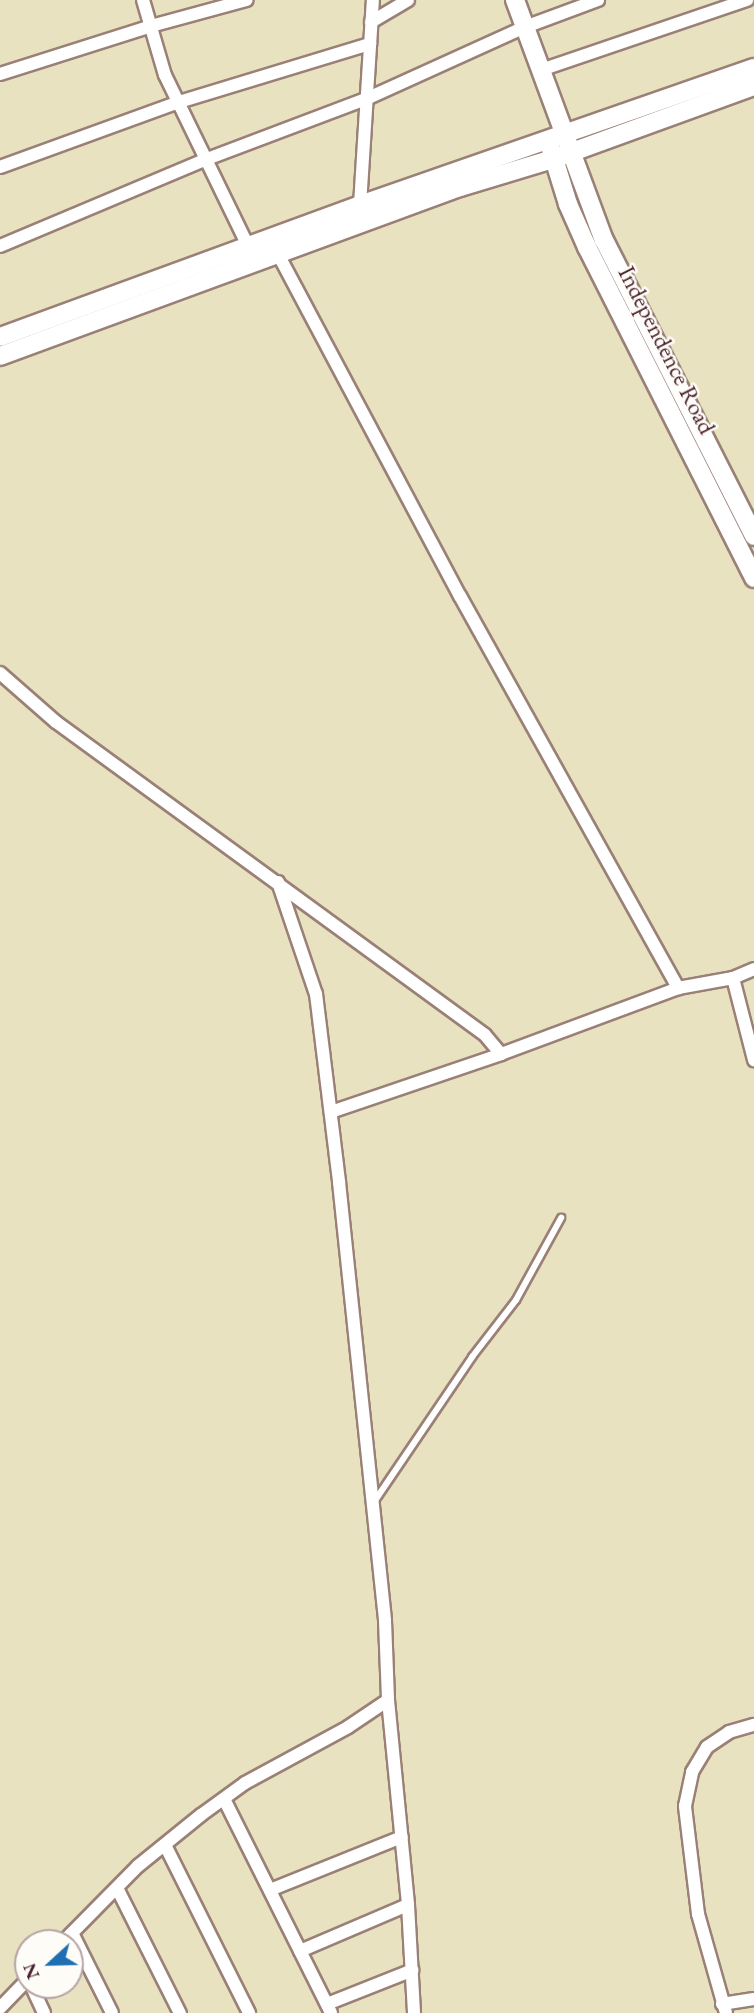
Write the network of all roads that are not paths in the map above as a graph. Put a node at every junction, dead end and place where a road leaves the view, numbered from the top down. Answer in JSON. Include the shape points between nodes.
{"nodes":[{"id":1,"x":143,"y":0,"type":"edge"},
{"id":2,"x":247,"y":0,"type":"edge"},
{"id":3,"x":373,"y":0,"type":"edge"},
{"id":4,"x":408,"y":0,"type":"edge"},
{"id":5,"x":515,"y":0,"type":"edge"},
{"id":6,"x":598,"y":0,"type":"edge"},
{"id":7,"x":747,"y":0,"type":"edge"},
{"id":8,"x":719,"y":5,"type":"edge"},
{"id":9,"x":371,"y":22,"type":"junction"},
{"id":10,"x":151,"y":26,"type":"junction"},
{"id":11,"x":525,"y":27,"type":"junction"},
{"id":12,"x":370,"y":44,"type":"junction"},
{"id":13,"x":754,"y":68,"type":"edge"},
{"id":14,"x":541,"y":70,"type":"junction"},
{"id":15,"x":0,"y":74,"type":"edge"},
{"id":16,"x":754,"y":86,"type":"edge"},
{"id":17,"x":366,"y":99,"type":"junction"},
{"id":18,"x":179,"y":102,"type":"junction"},
{"id":19,"x":557,"y":137,"type":"junction"},
{"id":20,"x":571,"y":152,"type":"junction"},
{"id":21,"x":207,"y":159,"type":"junction"},
{"id":22,"x":553,"y":159,"type":"junction"},
{"id":23,"x":0,"y":167,"type":"edge"},
{"id":24,"x":360,"y":205,"type":"junction"},
{"id":25,"x":0,"y":246,"type":"edge"},
{"id":26,"x":248,"y":246,"type":"junction"},
{"id":27,"x":278,"y":254,"type":"junction"},
{"id":28,"x":37,"y":333,"type":"junction"},
{"id":29,"x":0,"y":337,"type":"edge"},
{"id":30,"x":0,"y":356,"type":"edge"},
{"id":31,"x":754,"y":536,"type":"edge"},
{"id":32,"x":754,"y":578,"type":"edge"},
{"id":33,"x":0,"y":673,"type":"edge"},
{"id":34,"x":278,"y":882,"type":"junction"},
{"id":35,"x":754,"y":969,"type":"edge"},
{"id":36,"x":733,"y":978,"type":"junction"},
{"id":37,"x":678,"y":988,"type":"junction"},
{"id":38,"x":501,"y":1054,"type":"junction"},
{"id":39,"x":754,"y":1060,"type":"edge"},
{"id":40,"x":331,"y":1112,"type":"junction"},
{"id":41,"x":561,"y":1218,"type":"dead end"},
{"id":42,"x":373,"y":1503,"type":"junction"},
{"id":43,"x":388,"y":1700,"type":"junction"},
{"id":44,"x":754,"y":1725,"type":"edge"},
{"id":45,"x":224,"y":1799,"type":"junction"},
{"id":46,"x":402,"y":1838,"type":"junction"},
{"id":47,"x":165,"y":1845,"type":"junction"},
{"id":48,"x":117,"y":1888,"type":"junction"},
{"id":49,"x":270,"y":1891,"type":"junction"},
{"id":50,"x":408,"y":1905,"type":"junction"},
{"id":51,"x":76,"y":1929,"type":"edge"},
{"id":52,"x":300,"y":1951,"type":"junction"},
{"id":53,"x":84,"y":1966,"type":"edge"},
{"id":54,"x":413,"y":1970,"type":"junction"},
{"id":55,"x":14,"y":1994,"type":"edge"},
{"id":56,"x":754,"y":1999,"type":"edge"},
{"id":57,"x":0,"y":2008,"type":"edge"},
{"id":58,"x":329,"y":2008,"type":"edge"},
{"id":59,"x":724,"y":2008,"type":"edge"},
{"id":60,"x":112,"y":2013,"type":"edge"},
{"id":61,"x":180,"y":2013,"type":"edge"},
{"id":62,"x":249,"y":2013,"type":"edge"},
{"id":63,"x":414,"y":2013,"type":"edge"}],
"edges":[{"from":1,"to":10,"type":"street"},
{"from":2,"to":10,"type":"street"},
{"from":3,"to":9,"type":"street"},
{"from":4,"to":9,"type":"street"},
{"from":5,"to":11,"type":"main road"},
{"from":6,"to":11,"type":"street"},
{"from":7,"to":8,"type":"street"},
{"from":8,"to":14,"type":"street"},
{"from":9,"to":12,"type":"street"},
{"from":10,"to":15,"type":"street"},
{"from":10,"to":18,"type":"street"},
{"from":11,"to":14,"type":"main road"},
{"from":11,"to":17,"type":"street"},
{"from":12,"to":17,"type":"street"},
{"from":12,"to":18,"type":"street"},
{"from":13,"to":19,"type":"main road"},
{"from":14,"to":19,"type":"main road"},
{"from":16,"to":20,"type":"main road"},
{"from":17,"to":21,"type":"street"},
{"from":17,"to":24,"type":"street"},
{"from":18,"to":21,"type":"street"},
{"from":18,"to":23,"type":"street"},
{"from":19,"to":20,"type":"main road","name":"Independence Road"},
{"from":19,"to":22,"type":"main road","name":"Independence Road"},
{"from":19,"to":24,"type":"main road"},
{"from":20,"to":22,"type":"main road"},
{"from":20,"to":31,"type":"main road","name":"Independence Road","via":[[604,240]]},
{"from":21,"to":25,"type":"street"},
{"from":21,"to":26,"type":"street"},
{"from":22,"to":27,"type":"main road","via":[[460,187]]},
{"from":22,"to":32,"type":"main road","name":"Independence Road","via":[[587,247]]},
{"from":24,"to":26,"type":"main road"},
{"from":26,"to":28,"type":"main road"},
{"from":27,"to":28,"type":"main road"},
{"from":27,"to":37,"type":"street","via":[[460,596]]},
{"from":28,"to":29,"type":"main road"},
{"from":28,"to":30,"type":"main road"},
{"from":33,"to":34,"type":"street","via":[[56,723]]},
{"from":34,"to":38,"type":"street","via":[[485,1035]]},
{"from":34,"to":40,"type":"street","via":[[316,994]]},
{"from":35,"to":36,"type":"street"},
{"from":36,"to":37,"type":"street"},
{"from":36,"to":39,"type":"street"},
{"from":37,"to":38,"type":"street"},
{"from":38,"to":40,"type":"street"},
{"from":40,"to":42,"type":"street"},
{"from":41,"to":42,"type":"lane","via":[[516,1300]]},
{"from":42,"to":43,"type":"street"},
{"from":43,"to":45,"type":"street"},
{"from":43,"to":46,"type":"street"},
{"from":44,"to":59,"type":"street","via":[[729,1732],[707,1747],[692,1772],[685,1807],[698,1914]]},
{"from":45,"to":47,"type":"street"},
{"from":45,"to":49,"type":"street"},
{"from":46,"to":49,"type":"street"},
{"from":46,"to":50,"type":"street"},
{"from":47,"to":48,"type":"street"},
{"from":47,"to":62,"type":"street"},
{"from":48,"to":51,"type":"street"},
{"from":48,"to":61,"type":"street"},
{"from":49,"to":52,"type":"street"},
{"from":50,"to":52,"type":"street"},
{"from":50,"to":54,"type":"street"},
{"from":52,"to":58,"type":"street"},
{"from":53,"to":60,"type":"street"},
{"from":54,"to":58,"type":"street"},
{"from":54,"to":63,"type":"street"},
{"from":55,"to":57,"type":"street"},
{"from":56,"to":59,"type":"street"}]}
